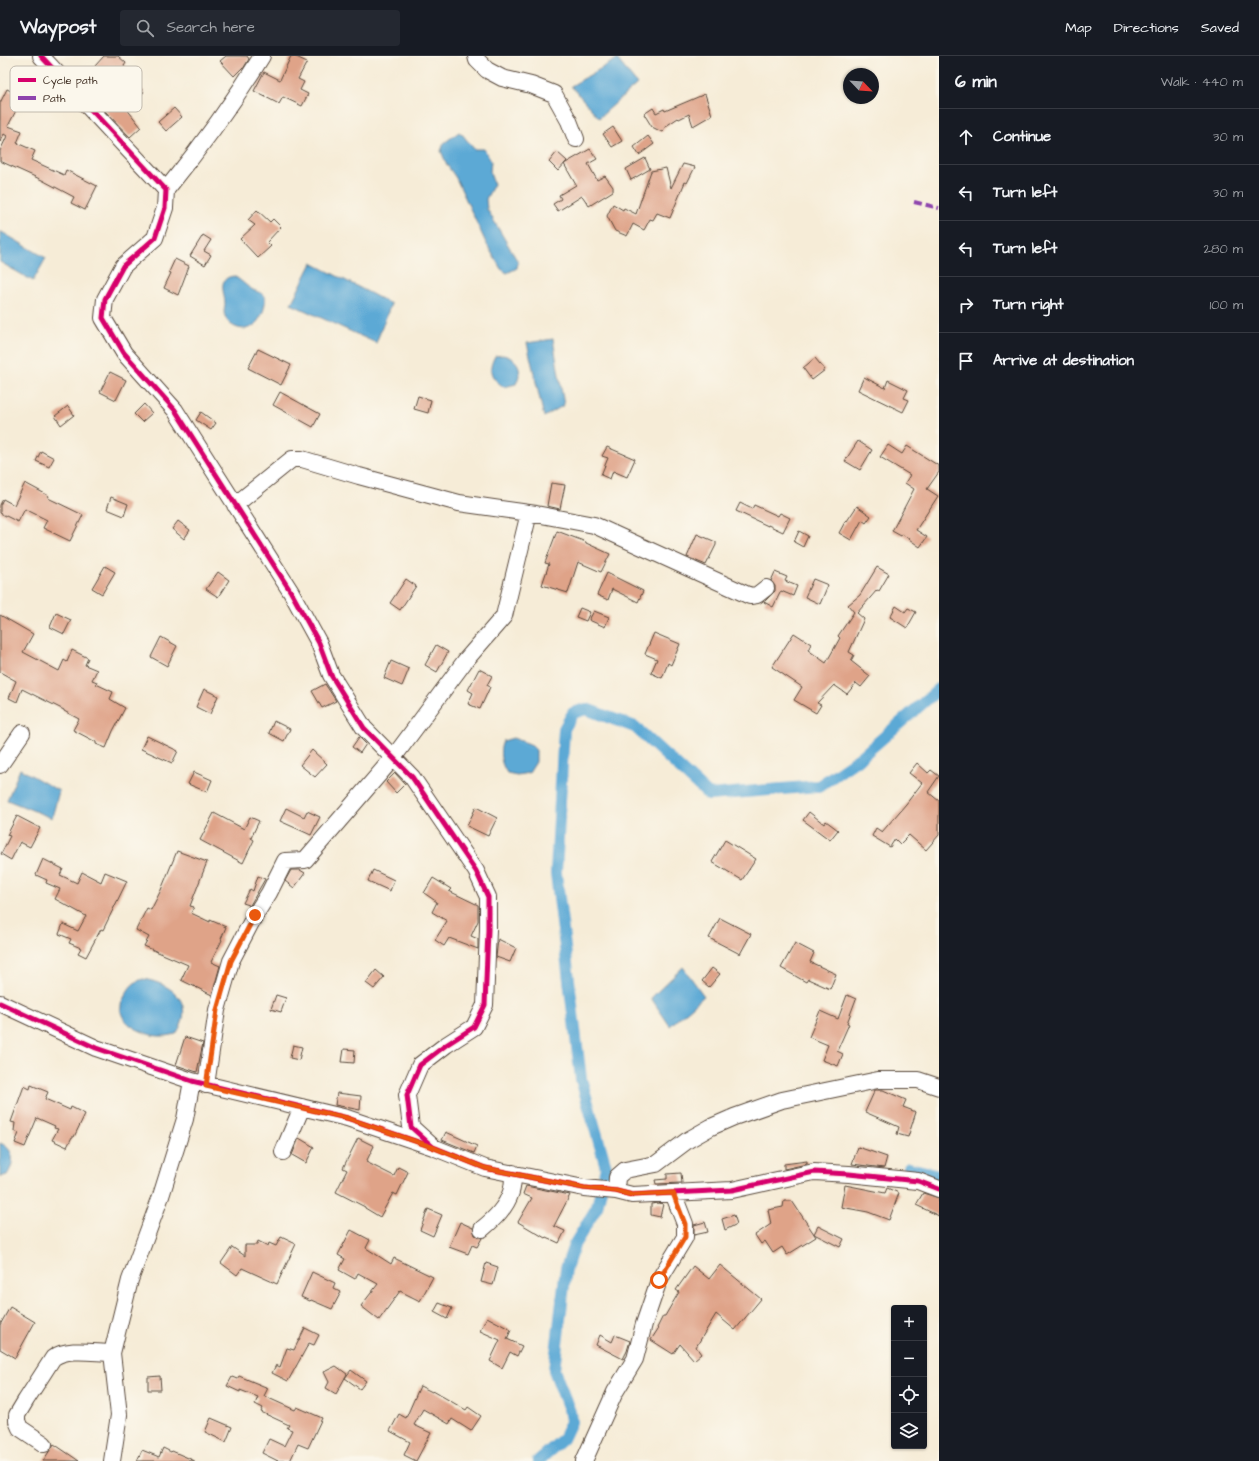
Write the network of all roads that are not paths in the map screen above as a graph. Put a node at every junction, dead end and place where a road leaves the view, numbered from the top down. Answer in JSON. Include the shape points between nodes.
{"nodes":[{"id":1,"x":41,"y":56,"type":"edge"},
{"id":2,"x":262,"y":56,"type":"edge"},
{"id":3,"x":476,"y":56,"type":"edge"},
{"id":4,"x":50,"y":66,"type":"edge"},
{"id":5,"x":93,"y":112,"type":"edge"},
{"id":6,"x":576,"y":139,"type":"dead end"},
{"id":7,"x":166,"y":190,"type":"junction"},
{"id":8,"x":235,"y":505,"type":"junction"},
{"id":9,"x":536,"y":514,"type":"junction"},
{"id":10,"x":766,"y":588,"type":"dead end"},
{"id":11,"x":22,"y":733,"type":"dead end"},
{"id":12,"x":394,"y":758,"type":"junction"},
{"id":13,"x":0,"y":765,"type":"edge"},
{"id":14,"x":0,"y":1003,"type":"edge"},
{"id":15,"x":199,"y":1083,"type":"junction"},
{"id":16,"x":939,"y":1087,"type":"edge"},
{"id":17,"x":302,"y":1107,"type":"junction"},
{"id":18,"x":432,"y":1147,"type":"junction"},
{"id":19,"x":283,"y":1152,"type":"dead end"},
{"id":20,"x":513,"y":1173,"type":"junction"},
{"id":21,"x":939,"y":1188,"type":"edge"},
{"id":22,"x":616,"y":1191,"type":"junction"},
{"id":23,"x":673,"y":1193,"type":"junction"},
{"id":24,"x":482,"y":1229,"type":"dead end"},
{"id":25,"x":112,"y":1353,"type":"junction"},
{"id":26,"x":44,"y":1444,"type":"dead end"},
{"id":27,"x":112,"y":1461,"type":"edge"},
{"id":28,"x":584,"y":1461,"type":"edge"}],
"edges":[{"from":1,"to":4,"type":"street"},
{"from":2,"to":7,"type":"street","via":[[200,148]]},
{"from":3,"to":6,"type":"street","via":[[476,60],[487,70],[502,78],[554,94],[570,121]]},
{"from":5,"to":7,"type":"street"},
{"from":7,"to":8,"type":"street","via":[[165,208],[155,238],[122,266],[105,299],[103,318],[124,353],[175,410]]},
{"from":8,"to":9,"type":"street","via":[[292,459],[460,503]]},
{"from":8,"to":12,"type":"street","via":[[291,592],[319,643],[331,675],[364,728]]},
{"from":9,"to":10,"type":"street","via":[[594,525],[750,596],[757,595]]},
{"from":9,"to":12,"type":"street","via":[[528,517],[504,616],[465,661]]},
{"from":11,"to":13,"type":"street"},
{"from":12,"to":15,"type":"street","via":[[305,860],[285,861],[231,961]]},
{"from":12,"to":18,"type":"street","via":[[412,777],[476,871],[488,897],[485,1005],[474,1027],[420,1065],[407,1095],[411,1127]]},
{"from":14,"to":15,"type":"street","via":[[96,1048]]},
{"from":15,"to":17,"type":"street"},
{"from":15,"to":25,"type":"street","via":[[130,1280]]},
{"from":16,"to":22,"type":"street","via":[[918,1080],[878,1080],[782,1100],[712,1127],[688,1140],[656,1164],[625,1170],[616,1177]]},
{"from":17,"to":18,"type":"street","via":[[347,1118]]},
{"from":17,"to":19,"type":"street"},
{"from":18,"to":20,"type":"street","via":[[485,1168]]},
{"from":20,"to":22,"type":"street","via":[[584,1188]]},
{"from":20,"to":24,"type":"street","via":[[511,1192],[506,1203],[497,1217]]},
{"from":21,"to":23,"type":"street","via":[[918,1181],[814,1172],[732,1190]]},
{"from":22,"to":23,"type":"street","via":[[632,1195]]},
{"from":23,"to":28,"type":"street","via":[[685,1224],[685,1237],[659,1280],[635,1359],[615,1392]]},
{"from":25,"to":26,"type":"street","via":[[68,1352],[53,1358],[17,1416],[20,1428]]},
{"from":25,"to":27,"type":"street","via":[[119,1415]]}]}
